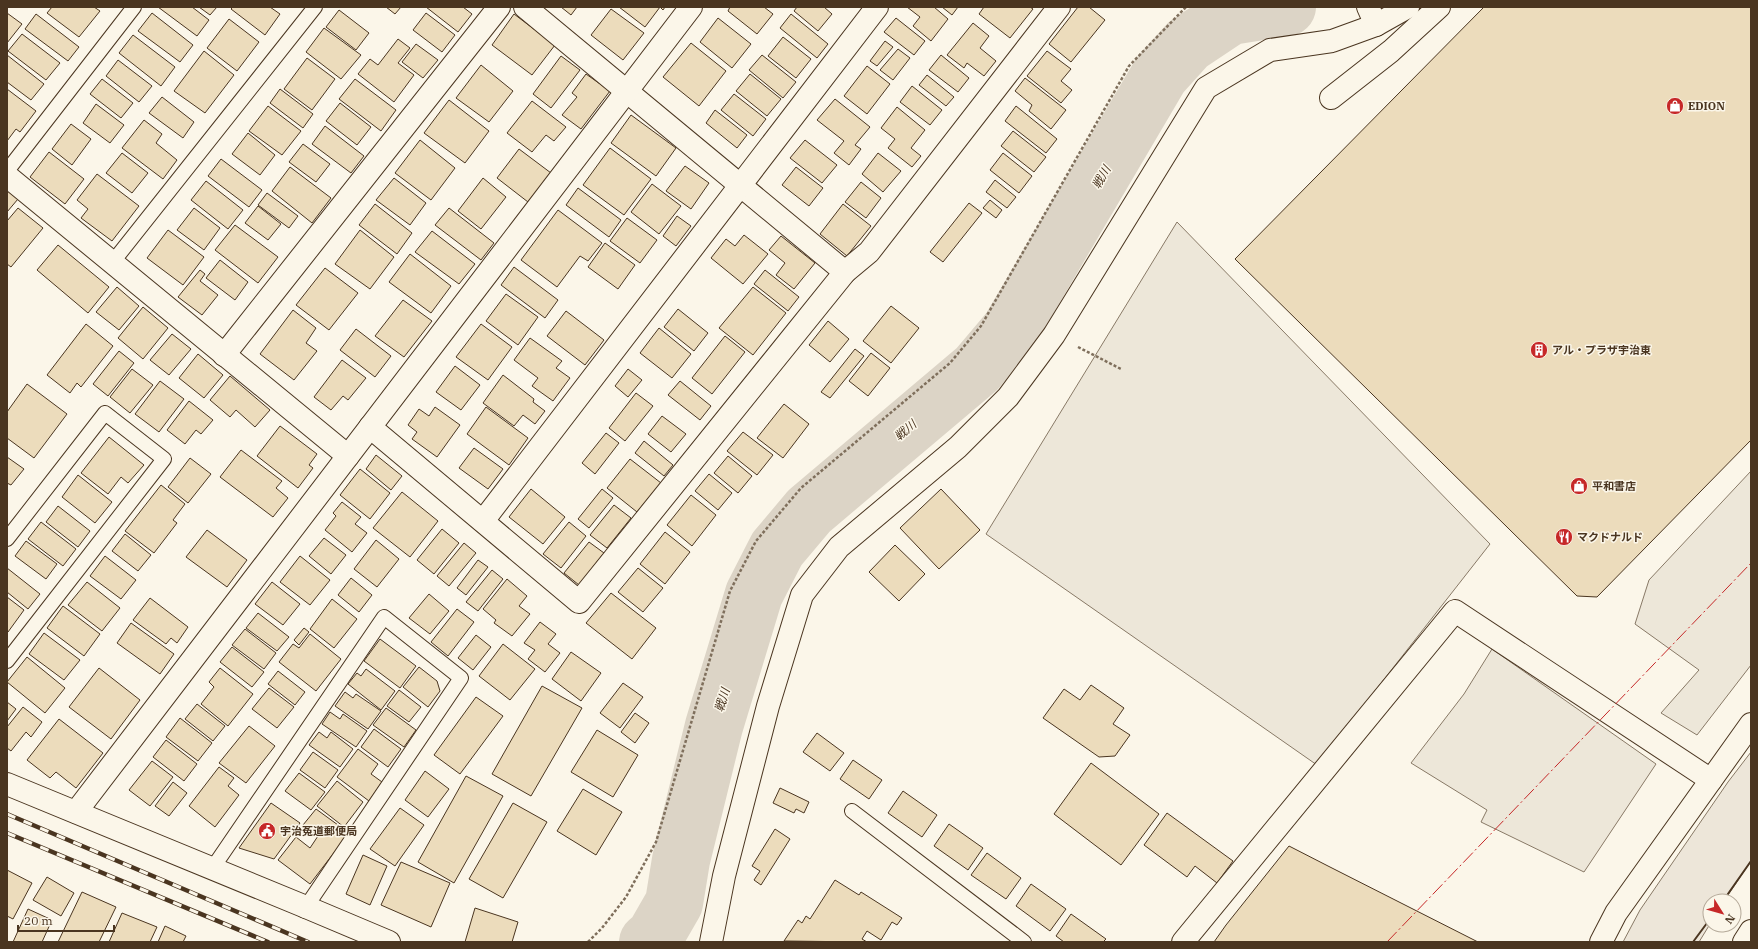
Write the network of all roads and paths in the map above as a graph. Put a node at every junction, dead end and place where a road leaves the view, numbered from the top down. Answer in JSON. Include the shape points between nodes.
{"nodes":[{"id":1,"x":134,"y":7,"type":"edge"},
{"id":2,"x":315,"y":7,"type":"edge"},
{"id":3,"x":499,"y":7,"type":"edge"},
{"id":4,"x":525,"y":7,"type":"edge"},
{"id":5,"x":691,"y":7,"type":"edge"},
{"id":6,"x":877,"y":7,"type":"edge"},
{"id":7,"x":1059,"y":7,"type":"edge"},
{"id":8,"x":1186,"y":7,"type":"edge"},
{"id":9,"x":1408,"y":7,"type":"edge"},
{"id":10,"x":1439,"y":7,"type":"edge"},
{"id":11,"x":1371,"y":14,"type":"edge"},
{"id":12,"x":626,"y":91,"type":"junction"},
{"id":13,"x":1331,"y":98,"type":"dead end"},
{"id":14,"x":7,"y":171,"type":"edge"},
{"id":15,"x":7,"y":176,"type":"edge"},
{"id":16,"x":740,"y":185,"type":"junction"},
{"id":17,"x":112,"y":263,"type":"junction"},
{"id":18,"x":845,"y":272,"type":"junction"},
{"id":19,"x":1054,"y":335,"type":"junction"},
{"id":20,"x":224,"y":355,"type":"junction"},
{"id":21,"x":1121,"y":369,"type":"dead end"},
{"id":22,"x":370,"y":427,"type":"junction"},
{"id":23,"x":348,"y":456,"type":"junction"},
{"id":24,"x":483,"y":522,"type":"junction"},
{"id":25,"x":7,"y":539,"type":"edge"},
{"id":26,"x":7,"y":661,"type":"edge"},
{"id":27,"x":1751,"y":724,"type":"edge"},
{"id":28,"x":1711,"y":780,"type":"junction"},
{"id":29,"x":7,"y":784,"type":"edge"},
{"id":30,"x":852,"y":811,"type":"dead end"},
{"id":31,"x":76,"y":812,"type":"junction"},
{"id":32,"x":212,"y":869,"type":"junction"},
{"id":33,"x":306,"y":907,"type":"junction"},
{"id":34,"x":1751,"y":931,"type":"edge"},
{"id":35,"x":389,"y":942,"type":"edge"},
{"id":36,"x":588,"y":942,"type":"edge"},
{"id":37,"x":711,"y":942,"type":"edge"},
{"id":38,"x":1024,"y":942,"type":"edge"},
{"id":39,"x":1182,"y":942,"type":"edge"},
{"id":40,"x":1601,"y":942,"type":"edge"},
{"id":41,"x":1744,"y":942,"type":"edge"}],
"edges":[{"from":1,"to":14,"type":"lane"},
{"from":2,"to":17,"type":"lane"},
{"from":3,"to":20,"type":"main road"},
{"from":4,"to":12,"type":"main road"},
{"from":5,"to":12,"type":"main road"},
{"from":6,"to":16,"type":"main road"},
{"from":7,"to":18,"type":"main road","via":[[869,252]]},
{"from":8,"to":36,"type":"path","via":[[1129,66],[980,326],[950,363],[801,488],[756,542],[730,591],[656,842],[626,897]]},
{"from":9,"to":11,"type":"main road"},
{"from":10,"to":13,"type":"main road","via":[[1391,51]]},
{"from":11,"to":19,"type":"main road","via":[[1332,41],[1270,50],[1206,88]]},
{"from":12,"to":16,"type":"main road"},
{"from":12,"to":22,"type":"main road"},
{"from":15,"to":17,"type":"main road"},
{"from":16,"to":18,"type":"main road"},
{"from":16,"to":24,"type":"main road"},
{"from":17,"to":20,"type":"main road"},
{"from":18,"to":24,"type":"main road","via":[[579,602]]},
{"from":19,"to":21,"type":"path"},
{"from":19,"to":37,"type":"main road","via":[[1008,397],[958,447],[839,547],[802,595],[768,706],[724,876]]},
{"from":20,"to":23,"type":"main road"},
{"from":22,"to":23,"type":"main road"},
{"from":22,"to":24,"type":"main road"},
{"from":23,"to":31,"type":"main road"},
{"from":25,"to":26,"type":"lane","via":[[105,413],[164,458]]},
{"from":27,"to":28,"type":"main road"},
{"from":28,"to":39,"type":"main road","via":[[1455,611]]},
{"from":28,"to":40,"type":"main road","via":[[1616,914]]},
{"from":29,"to":31,"type":"main road"},
{"from":30,"to":38,"type":"lane"},
{"from":31,"to":32,"type":"main road"},
{"from":32,"to":33,"type":"main road"},
{"from":32,"to":33,"type":"lane","via":[[384,616],[460,678]]},
{"from":33,"to":35,"type":"main road"},
{"from":34,"to":41,"type":"main road"}]}
